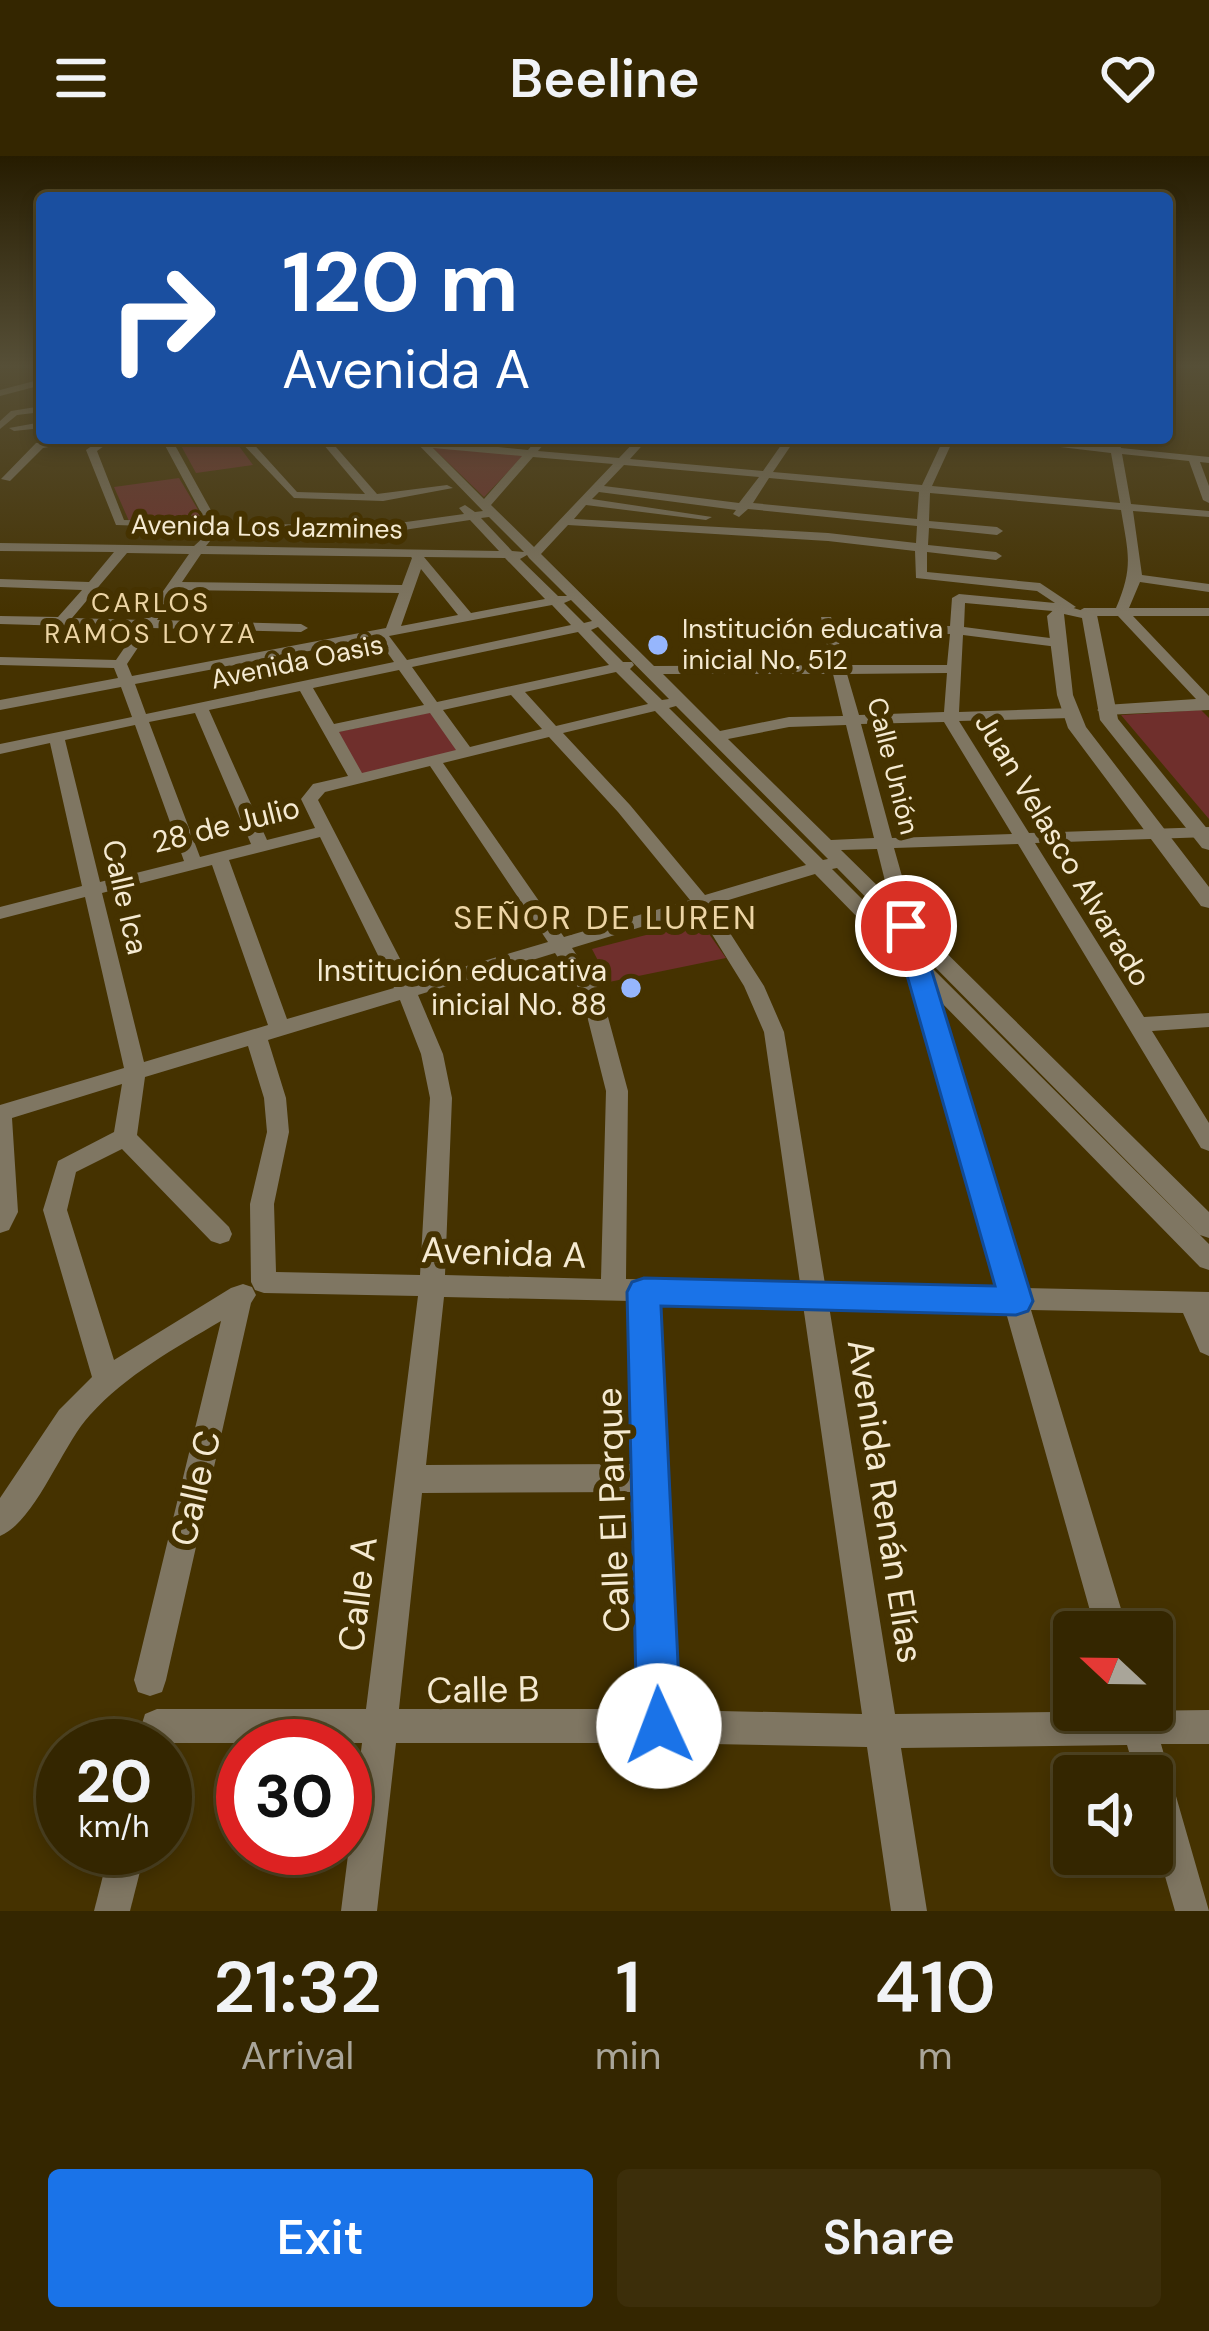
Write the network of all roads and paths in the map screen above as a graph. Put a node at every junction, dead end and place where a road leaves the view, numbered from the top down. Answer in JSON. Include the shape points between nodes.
{"nodes":[{"id":1,"x":36,"y":449,"type":"edge"},
{"id":2,"x":93,"y":449,"type":"edge"},
{"id":3,"x":172,"y":449,"type":"edge"},
{"id":4,"x":251,"y":449,"type":"edge"},
{"id":5,"x":332,"y":449,"type":"edge"},
{"id":6,"x":409,"y":449,"type":"edge"},
{"id":7,"x":427,"y":449,"type":"edge"},
{"id":8,"x":494,"y":449,"type":"edge"},
{"id":9,"x":535,"y":449,"type":"edge"},
{"id":10,"x":635,"y":449,"type":"edge"},
{"id":11,"x":782,"y":449,"type":"edge"},
{"id":12,"x":944,"y":449,"type":"edge"},
{"id":13,"x":1114,"y":449,"type":"edge"},
{"id":14,"x":1143,"y":449,"type":"edge"},
{"id":15,"x":532,"y":453,"type":"junction"},
{"id":16,"x":1204,"y":457,"type":"edge"},
{"id":17,"x":626,"y":460,"type":"junction"},
{"id":18,"x":762,"y":474,"type":"junction"},
{"id":19,"x":6,"y":478,"type":"dead end"},
{"id":20,"x":814,"y":479,"type":"junction"},
{"id":21,"x":447,"y":488,"type":"junction"},
{"id":22,"x":599,"y":489,"type":"junction"},
{"id":23,"x":925,"y":490,"type":"junction"},
{"id":24,"x":998,"y":496,"type":"junction"},
{"id":25,"x":374,"y":498,"type":"junction"},
{"id":26,"x":1209,"y":500,"type":"edge"},
{"id":27,"x":587,"y":502,"type":"junction"},
{"id":28,"x":742,"y":506,"type":"junction"},
{"id":29,"x":1125,"y":507,"type":"junction"},
{"id":30,"x":483,"y":512,"type":"junction"},
{"id":31,"x":804,"y":512,"type":"junction"},
{"id":32,"x":1209,"y":514,"type":"edge"},
{"id":33,"x":571,"y":522,"type":"junction"},
{"id":34,"x":921,"y":524,"type":"junction"},
{"id":35,"x":214,"y":526,"type":"junction"},
{"id":36,"x":734,"y":526,"type":"junction"},
{"id":37,"x":997,"y":531,"type":"junction"},
{"id":38,"x":559,"y":534,"type":"junction"},
{"id":39,"x":799,"y":536,"type":"junction"},
{"id":40,"x":0,"y":547,"type":"edge"},
{"id":41,"x":18,"y":548,"type":"junction"},
{"id":42,"x":824,"y":548,"type":"dead end"},
{"id":43,"x":921,"y":548,"type":"junction"},
{"id":44,"x":124,"y":549,"type":"junction"},
{"id":45,"x":197,"y":550,"type":"junction"},
{"id":46,"x":303,"y":551,"type":"junction"},
{"id":47,"x":533,"y":555,"type":"junction"},
{"id":48,"x":417,"y":556,"type":"junction"},
{"id":49,"x":509,"y":556,"type":"junction"},
{"id":50,"x":996,"y":556,"type":"junction"},
{"id":51,"x":0,"y":566,"type":"edge"},
{"id":52,"x":1135,"y":578,"type":"junction"},
{"id":53,"x":996,"y":582,"type":"junction"},
{"id":54,"x":0,"y":584,"type":"edge"},
{"id":55,"x":92,"y":586,"type":"junction"},
{"id":56,"x":174,"y":586,"type":"junction"},
{"id":57,"x":282,"y":587,"type":"junction"},
{"id":58,"x":320,"y":588,"type":"junction"},
{"id":59,"x":1209,"y":588,"type":"edge"},
{"id":60,"x":404,"y":589,"type":"junction"},
{"id":61,"x":576,"y":597,"type":"junction"},
{"id":62,"x":555,"y":601,"type":"junction"},
{"id":63,"x":1124,"y":606,"type":"junction"},
{"id":64,"x":1073,"y":610,"type":"junction"},
{"id":65,"x":1209,"y":612,"type":"edge"},
{"id":66,"x":468,"y":618,"type":"junction"},
{"id":67,"x":0,"y":620,"type":"edge"},
{"id":68,"x":61,"y":622,"type":"junction"},
{"id":69,"x":603,"y":623,"type":"junction"},
{"id":70,"x":146,"y":624,"type":"junction"},
{"id":71,"x":581,"y":627,"type":"junction"},
{"id":72,"x":301,"y":628,"type":"junction"},
{"id":73,"x":957,"y":630,"type":"junction"},
{"id":74,"x":386,"y":633,"type":"junction"},
{"id":75,"x":1058,"y":643,"type":"junction"},
{"id":76,"x":290,"y":653,"type":"junction"},
{"id":77,"x":1,"y":663,"type":"edge"},
{"id":78,"x":400,"y":665,"type":"junction"},
{"id":79,"x":647,"y":666,"type":"junction"},
{"id":80,"x":621,"y":667,"type":"junction"},
{"id":81,"x":840,"y":669,"type":"junction"},
{"id":82,"x":955,"y":669,"type":"junction"},
{"id":83,"x":123,"y":673,"type":"junction"},
{"id":84,"x":304,"y":685,"type":"junction"},
{"id":85,"x":515,"y":690,"type":"junction"},
{"id":86,"x":682,"y":700,"type":"junction"},
{"id":87,"x":1208,"y":704,"type":"edge"},
{"id":88,"x":0,"y":705,"type":"edge"},
{"id":89,"x":661,"y":705,"type":"junction"},
{"id":90,"x":200,"y":707,"type":"junction"},
{"id":91,"x":433,"y":707,"type":"junction"},
{"id":92,"x":1105,"y":710,"type":"junction"},
{"id":93,"x":1070,"y":713,"type":"junction"},
{"id":94,"x":143,"y":719,"type":"junction"},
{"id":95,"x":951,"y":720,"type":"junction"},
{"id":96,"x":854,"y":721,"type":"junction"},
{"id":97,"x":329,"y":730,"type":"junction"},
{"id":98,"x":554,"y":733,"type":"junction"},
{"id":99,"x":719,"y":736,"type":"junction"},
{"id":100,"x":56,"y":737,"type":"junction"},
{"id":101,"x":0,"y":748,"type":"edge"},
{"id":102,"x":467,"y":754,"type":"junction"},
{"id":103,"x":435,"y":762,"type":"junction"},
{"id":104,"x":358,"y":779,"type":"junction"},
{"id":105,"x":328,"y":830,"type":"junction"},
{"id":106,"x":1160,"y":836,"type":"junction"},
{"id":107,"x":1206,"y":836,"type":"edge"},
{"id":108,"x":1022,"y":840,"type":"junction"},
{"id":109,"x":884,"y":842,"type":"junction"},
{"id":110,"x":261,"y":847,"type":"junction"},
{"id":111,"x":833,"y":857,"type":"junction"},
{"id":112,"x":219,"y":858,"type":"junction"},
{"id":113,"x":194,"y":864,"type":"junction"},
{"id":114,"x":93,"y":890,"type":"junction"},
{"id":115,"x":1209,"y":901,"type":"edge"},
{"id":116,"x":701,"y":904,"type":"junction"},
{"id":117,"x":0,"y":913,"type":"edge"},
{"id":118,"x":906,"y":926,"type":"junction"},
{"id":119,"x":562,"y":948,"type":"junction"},
{"id":120,"x":924,"y":976,"type":"junction"},
{"id":121,"x":407,"y":993,"type":"junction"},
{"id":122,"x":1209,"y":1019,"type":"edge"},
{"id":123,"x":1138,"y":1024,"type":"junction"},
{"id":124,"x":268,"y":1032,"type":"junction"},
{"id":125,"x":135,"y":1070,"type":"junction"},
{"id":126,"x":0,"y":1113,"type":"edge"},
{"id":127,"x":1080,"y":1117,"type":"junction"},
{"id":128,"x":125,"y":1137,"type":"junction"},
{"id":129,"x":1209,"y":1142,"type":"edge"},
{"id":130,"x":2,"y":1222,"type":"edge"},
{"id":131,"x":1209,"y":1228,"type":"edge"},
{"id":132,"x":220,"y":1234,"type":"dead end"},
{"id":133,"x":1209,"y":1260,"type":"edge"},
{"id":134,"x":432,"y":1286,"type":"junction"},
{"id":135,"x":252,"y":1289,"type":"junction"},
{"id":136,"x":629,"y":1292,"type":"junction"},
{"id":137,"x":815,"y":1297,"type":"junction"},
{"id":138,"x":1016,"y":1301,"type":"junction"},
{"id":139,"x":1200,"y":1304,"type":"edge"},
{"id":140,"x":1209,"y":1344,"type":"edge"},
{"id":141,"x":107,"y":1381,"type":"junction"},
{"id":142,"x":650,"y":1478,"type":"junction"},
{"id":143,"x":409,"y":1479,"type":"junction"},
{"id":144,"x":0,"y":1522,"type":"edge"},
{"id":145,"x":1106,"y":1611,"type":"edge"},
{"id":146,"x":150,"y":1680,"type":"dead end"},
{"id":147,"x":1053,"y":1722,"type":"edge"},
{"id":148,"x":1173,"y":1722,"type":"edge"},
{"id":149,"x":659,"y":1726,"type":"junction"},
{"id":150,"x":1209,"y":1726,"type":"edge"},
{"id":151,"x":381,"y":1729,"type":"junction"},
{"id":152,"x":881,"y":1731,"type":"junction"},
{"id":153,"x":1140,"y":1731,"type":"edge"},
{"id":154,"x":192,"y":1735,"type":"edge"},
{"id":155,"x":121,"y":1875,"type":"edge"},
{"id":156,"x":112,"y":1911,"type":"edge"},
{"id":157,"x":359,"y":1911,"type":"edge"},
{"id":158,"x":909,"y":1911,"type":"edge"},
{"id":159,"x":1193,"y":1911,"type":"edge"}],
"edges":[{"from":1,"to":19,"type":"street"},
{"from":2,"to":35,"type":"street","via":[[120,523]]},
{"from":3,"to":35,"type":"street"},
{"from":4,"to":25,"type":"street","via":[[288,493]]},
{"from":5,"to":25,"type":"street"},
{"from":6,"to":21,"type":"street"},
{"from":7,"to":30,"type":"street"},
{"from":8,"to":15,"type":"street"},
{"from":9,"to":15,"type":"street"},
{"from":10,"to":17,"type":"street"},
{"from":11,"to":18,"type":"street"},
{"from":12,"to":23,"type":"street"},
{"from":13,"to":29,"type":"street"},
{"from":14,"to":16,"type":"street"},
{"from":15,"to":17,"type":"street"},
{"from":15,"to":30,"type":"street"},
{"from":16,"to":26,"type":"street"},
{"from":17,"to":18,"type":"street"},
{"from":17,"to":22,"type":"street"},
{"from":18,"to":20,"type":"street"},
{"from":18,"to":28,"type":"street"},
{"from":20,"to":23,"type":"street"},
{"from":20,"to":31,"type":"street"},
{"from":21,"to":25,"type":"street"},
{"from":21,"to":30,"type":"street"},
{"from":22,"to":27,"type":"street"},
{"from":22,"to":28,"type":"street"},
{"from":23,"to":24,"type":"street"},
{"from":23,"to":34,"type":"street"},
{"from":24,"to":29,"type":"street"},
{"from":24,"to":37,"type":"street"},
{"from":27,"to":33,"type":"street"},
{"from":27,"to":36,"type":"street"},
{"from":28,"to":31,"type":"street"},
{"from":28,"to":36,"type":"street"},
{"from":29,"to":32,"type":"street"},
{"from":29,"to":52,"type":"street"},
{"from":30,"to":35,"type":"street","via":[[377,530]]},
{"from":30,"to":47,"type":"street"},
{"from":30,"to":49,"type":"street"},
{"from":31,"to":34,"type":"street"},
{"from":31,"to":39,"type":"street"},
{"from":33,"to":36,"type":"street"},
{"from":33,"to":38,"type":"street"},
{"from":34,"to":37,"type":"street"},
{"from":34,"to":43,"type":"street"},
{"from":35,"to":45,"type":"street"},
{"from":36,"to":39,"type":"street"},
{"from":37,"to":50,"type":"street"},
{"from":38,"to":42,"type":"street"},
{"from":38,"to":47,"type":"street"},
{"from":39,"to":43,"type":"street"},
{"from":40,"to":41,"type":"street","name":"Avenida Los Jazmines"},
{"from":41,"to":44,"type":"street","name":"Avenida Los Jazmines"},
{"from":41,"to":51,"type":"street"},
{"from":43,"to":50,"type":"street"},
{"from":43,"to":53,"type":"street","via":[[918,570],[932,578]]},
{"from":44,"to":45,"type":"street","name":"Avenida Los Jazmines"},
{"from":44,"to":55,"type":"street"},
{"from":45,"to":46,"type":"street","name":"Avenida Los Jazmines"},
{"from":45,"to":56,"type":"street"},
{"from":46,"to":48,"type":"street","name":"Avenida Los Jazmines"},
{"from":46,"to":57,"type":"street"},
{"from":47,"to":49,"type":"street","name":"Avenida Los Jazmines"},
{"from":47,"to":61,"type":"street"},
{"from":48,"to":49,"type":"street","name":"Avenida Los Jazmines"},
{"from":48,"to":60,"type":"street"},
{"from":48,"to":66,"type":"street"},
{"from":49,"to":62,"type":"street"},
{"from":50,"to":53,"type":"street"},
{"from":52,"to":59,"type":"street"},
{"from":52,"to":63,"type":"street"},
{"from":53,"to":64,"type":"street","via":[[1040,587]]},
{"from":54,"to":55,"type":"street"},
{"from":55,"to":68,"type":"street"},
{"from":56,"to":57,"type":"street"},
{"from":56,"to":70,"type":"street"},
{"from":57,"to":58,"type":"street"},
{"from":58,"to":60,"type":"street"},
{"from":58,"to":72,"type":"street"},
{"from":60,"to":74,"type":"street"},
{"from":61,"to":62,"type":"street"},
{"from":61,"to":69,"type":"street"},
{"from":62,"to":66,"type":"street"},
{"from":62,"to":71,"type":"street"},
{"from":63,"to":64,"type":"street"},
{"from":63,"to":65,"type":"street"},
{"from":63,"to":87,"type":"street"},
{"from":64,"to":73,"type":"street","via":[[959,598]]},
{"from":64,"to":75,"type":"street","via":[[1055,616]]},
{"from":64,"to":92,"type":"street"},
{"from":66,"to":74,"type":"street"},
{"from":67,"to":68,"type":"street"},
{"from":68,"to":70,"type":"street"},
{"from":69,"to":71,"type":"street","name":"Avenida Oasis"},
{"from":69,"to":79,"type":"street"},
{"from":70,"to":72,"type":"street"},
{"from":70,"to":83,"type":"street"},
{"from":71,"to":78,"type":"street","name":"Avenida Oasis"},
{"from":71,"to":80,"type":"street"},
{"from":72,"to":76,"type":"street"},
{"from":73,"to":75,"type":"street"},
{"from":73,"to":81,"type":"street","name":"Calle Unión","via":[[827,626]]},
{"from":73,"to":82,"type":"street","name":"Juan Velasco Alvarado"},
{"from":74,"to":76,"type":"street"},
{"from":74,"to":78,"type":"street"},
{"from":75,"to":93,"type":"street"},
{"from":76,"to":83,"type":"street"},
{"from":77,"to":83,"type":"street"},
{"from":78,"to":84,"type":"street","name":"Avenida Oasis"},
{"from":78,"to":91,"type":"street"},
{"from":79,"to":80,"type":"street"},
{"from":79,"to":81,"type":"street"},
{"from":79,"to":86,"type":"street"},
{"from":80,"to":85,"type":"street"},
{"from":80,"to":89,"type":"street"},
{"from":81,"to":82,"type":"street"},
{"from":81,"to":96,"type":"street","name":"Calle Unión"},
{"from":82,"to":95,"type":"street","name":"Juan Velasco Alvarado"},
{"from":83,"to":88,"type":"street"},
{"from":83,"to":94,"type":"street"},
{"from":84,"to":90,"type":"street","name":"Avenida Oasis"},
{"from":84,"to":97,"type":"street"},
{"from":85,"to":91,"type":"street"},
{"from":85,"to":98,"type":"street","name":"Avenida Renán Elías"},
{"from":86,"to":89,"type":"street"},
{"from":86,"to":99,"type":"street"},
{"from":87,"to":92,"type":"street"},
{"from":89,"to":98,"type":"street"},
{"from":89,"to":111,"type":"street"},
{"from":90,"to":94,"type":"street","name":"Avenida Oasis"},
{"from":90,"to":110,"type":"street"},
{"from":91,"to":97,"type":"street"},
{"from":91,"to":102,"type":"street"},
{"from":92,"to":107,"type":"street"},
{"from":93,"to":95,"type":"street"},
{"from":93,"to":106,"type":"street"},
{"from":94,"to":100,"type":"street","name":"Avenida Oasis"},
{"from":94,"to":113,"type":"street"},
{"from":95,"to":96,"type":"street"},
{"from":95,"to":108,"type":"street","name":"Juan Velasco Alvarado"},
{"from":96,"to":99,"type":"street","via":[[789,722]]},
{"from":96,"to":109,"type":"street","name":"Calle Unión"},
{"from":97,"to":104,"type":"street"},
{"from":98,"to":102,"type":"street"},
{"from":98,"to":116,"type":"street","name":"Avenida Renán Elías"},
{"from":99,"to":111,"type":"street"},
{"from":100,"to":101,"type":"street","name":"Avenida Oasis"},
{"from":100,"to":114,"type":"street","name":"Calle Ica"},
{"from":102,"to":103,"type":"street"},
{"from":103,"to":104,"type":"street"},
{"from":103,"to":119,"type":"street","name":"Calle El Parque"},
{"from":104,"to":105,"type":"street","via":[[312,793]]},
{"from":105,"to":110,"type":"street","name":"28 de Julio"},
{"from":105,"to":121,"type":"street","name":"Calle A"},
{"from":106,"to":107,"type":"street"},
{"from":106,"to":108,"type":"street"},
{"from":106,"to":115,"type":"street"},
{"from":108,"to":109,"type":"street"},
{"from":108,"to":123,"type":"street","name":"Juan Velasco Alvarado"},
{"from":109,"to":111,"type":"street"},
{"from":109,"to":118,"type":"street","name":"Calle Unión"},
{"from":110,"to":112,"type":"street","name":"28 de Julio"},
{"from":111,"to":116,"type":"street"},
{"from":111,"to":118,"type":"street"},
{"from":111,"to":120,"type":"street"},
{"from":112,"to":113,"type":"street","name":"28 de Julio"},
{"from":112,"to":124,"type":"street","name":"Calle C"},
{"from":113,"to":114,"type":"street","name":"28 de Julio"},
{"from":114,"to":117,"type":"street","name":"28 de Julio"},
{"from":114,"to":125,"type":"street","name":"Calle Ica"},
{"from":116,"to":119,"type":"street"},
{"from":116,"to":137,"type":"street","name":"Avenida Renán Elías","via":[[762,998],[774,1032]]},
{"from":118,"to":120,"type":"street","name":"Calle Unión"},
{"from":118,"to":127,"type":"street"},
{"from":119,"to":121,"type":"street"},
{"from":119,"to":136,"type":"street","name":"Calle El Parque","via":[[591,991],[617,1091]]},
{"from":120,"to":127,"type":"street"},
{"from":120,"to":138,"type":"street","name":"Calle Unión"},
{"from":121,"to":124,"type":"street"},
{"from":121,"to":134,"type":"street","name":"Calle A","via":[[442,1098]]},
{"from":122,"to":123,"type":"street"},
{"from":123,"to":129,"type":"street","name":"Juan Velasco Alvarado"},
{"from":124,"to":125,"type":"street"},
{"from":124,"to":135,"type":"street","name":"Calle C","via":[[278,1132]]},
{"from":125,"to":126,"type":"street"},
{"from":125,"to":128,"type":"street"},
{"from":126,"to":130,"type":"street"},
{"from":127,"to":131,"type":"street"},
{"from":127,"to":133,"type":"street"},
{"from":128,"to":132,"type":"street"},
{"from":128,"to":141,"type":"street","via":[[66,1167],[55,1210]]},
{"from":134,"to":135,"type":"street","name":"Avenida A"},
{"from":134,"to":136,"type":"street","name":"Avenida A"},
{"from":134,"to":143,"type":"street","name":"Calle A"},
{"from":135,"to":141,"type":"street"},
{"from":135,"to":146,"type":"street","name":"Calle C"},
{"from":136,"to":137,"type":"street","name":"Avenida A"},
{"from":136,"to":142,"type":"street","name":"Calle El Parque"},
{"from":137,"to":138,"type":"street","name":"Avenida A"},
{"from":137,"to":152,"type":"street","name":"Avenida Renán Elías"},
{"from":138,"to":139,"type":"street","name":"Avenida A"},
{"from":138,"to":145,"type":"street","name":"Calle Unión"},
{"from":139,"to":140,"type":"street"},
{"from":141,"to":144,"type":"street","via":[[75,1411]]},
{"from":142,"to":143,"type":"street"},
{"from":142,"to":149,"type":"street","name":"Calle El Parque"},
{"from":143,"to":151,"type":"street","name":"Calle A"},
{"from":147,"to":152,"type":"street","name":"Calle B"},
{"from":148,"to":150,"type":"street","name":"Calle B"},
{"from":149,"to":151,"type":"street","name":"Calle B"},
{"from":149,"to":152,"type":"street","name":"Calle B"},
{"from":151,"to":154,"type":"street","name":"Calle B"},
{"from":151,"to":157,"type":"street","name":"Calle A"},
{"from":152,"to":158,"type":"street","name":"Avenida Renán Elías"},
{"from":153,"to":159,"type":"street"},
{"from":155,"to":156,"type":"street"}]}
